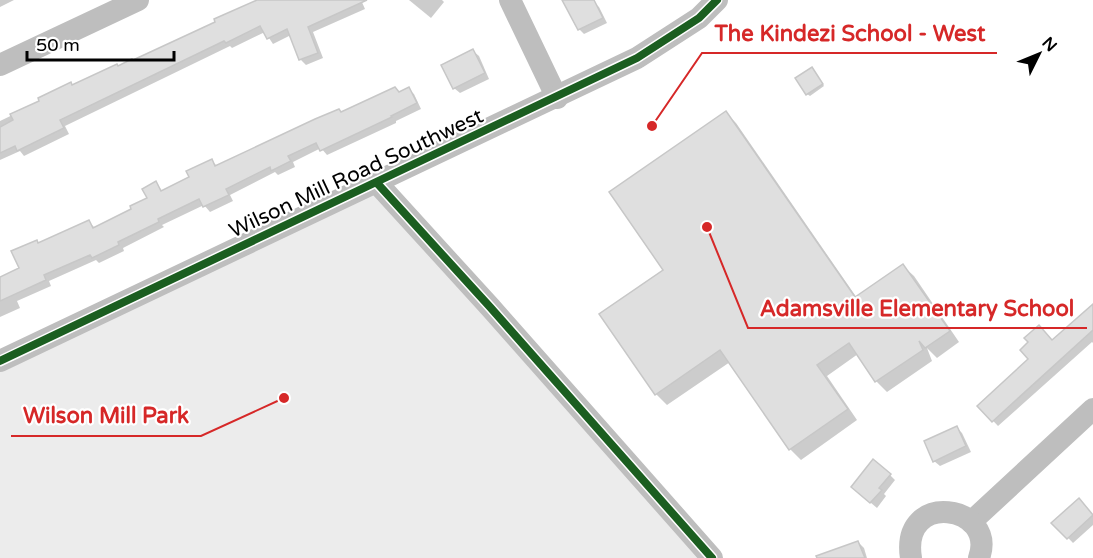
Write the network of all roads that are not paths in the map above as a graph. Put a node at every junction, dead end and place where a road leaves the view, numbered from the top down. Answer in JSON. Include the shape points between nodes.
{"nodes":[{"id":1,"x":138,"y":0,"type":"edge"},
{"id":2,"x":510,"y":0,"type":"edge"},
{"id":3,"x":717,"y":0,"type":"edge"},
{"id":4,"x":0,"y":65,"type":"edge"},
{"id":5,"x":557,"y":98,"type":"junction"},
{"id":6,"x":377,"y":183,"type":"junction"},
{"id":7,"x":0,"y":362,"type":"edge"},
{"id":8,"x":1093,"y":409,"type":"edge"},
{"id":9,"x":971,"y":522,"type":"junction"},
{"id":10,"x":712,"y":558,"type":"edge"},
{"id":11,"x":911,"y":558,"type":"edge"},
{"id":12,"x":979,"y":558,"type":"edge"}],
"edges":[{"from":1,"to":4,"type":"street"},
{"from":2,"to":5,"type":"street"},
{"from":3,"to":5,"type":"street","name":"Wilson Mill Road Southwest","via":[[699,18],[637,58]]},
{"from":5,"to":6,"type":"street","name":"Wilson Mill Road Southwest"},
{"from":6,"to":7,"type":"street","name":"Wilson Mill Road Southwest"},
{"from":6,"to":10,"type":"street"},
{"from":8,"to":9,"type":"street"},
{"from":9,"to":11,"type":"street","via":[[950,511],[927,516],[912,534]]},
{"from":9,"to":12,"type":"street","via":[[981,542]]}]}
